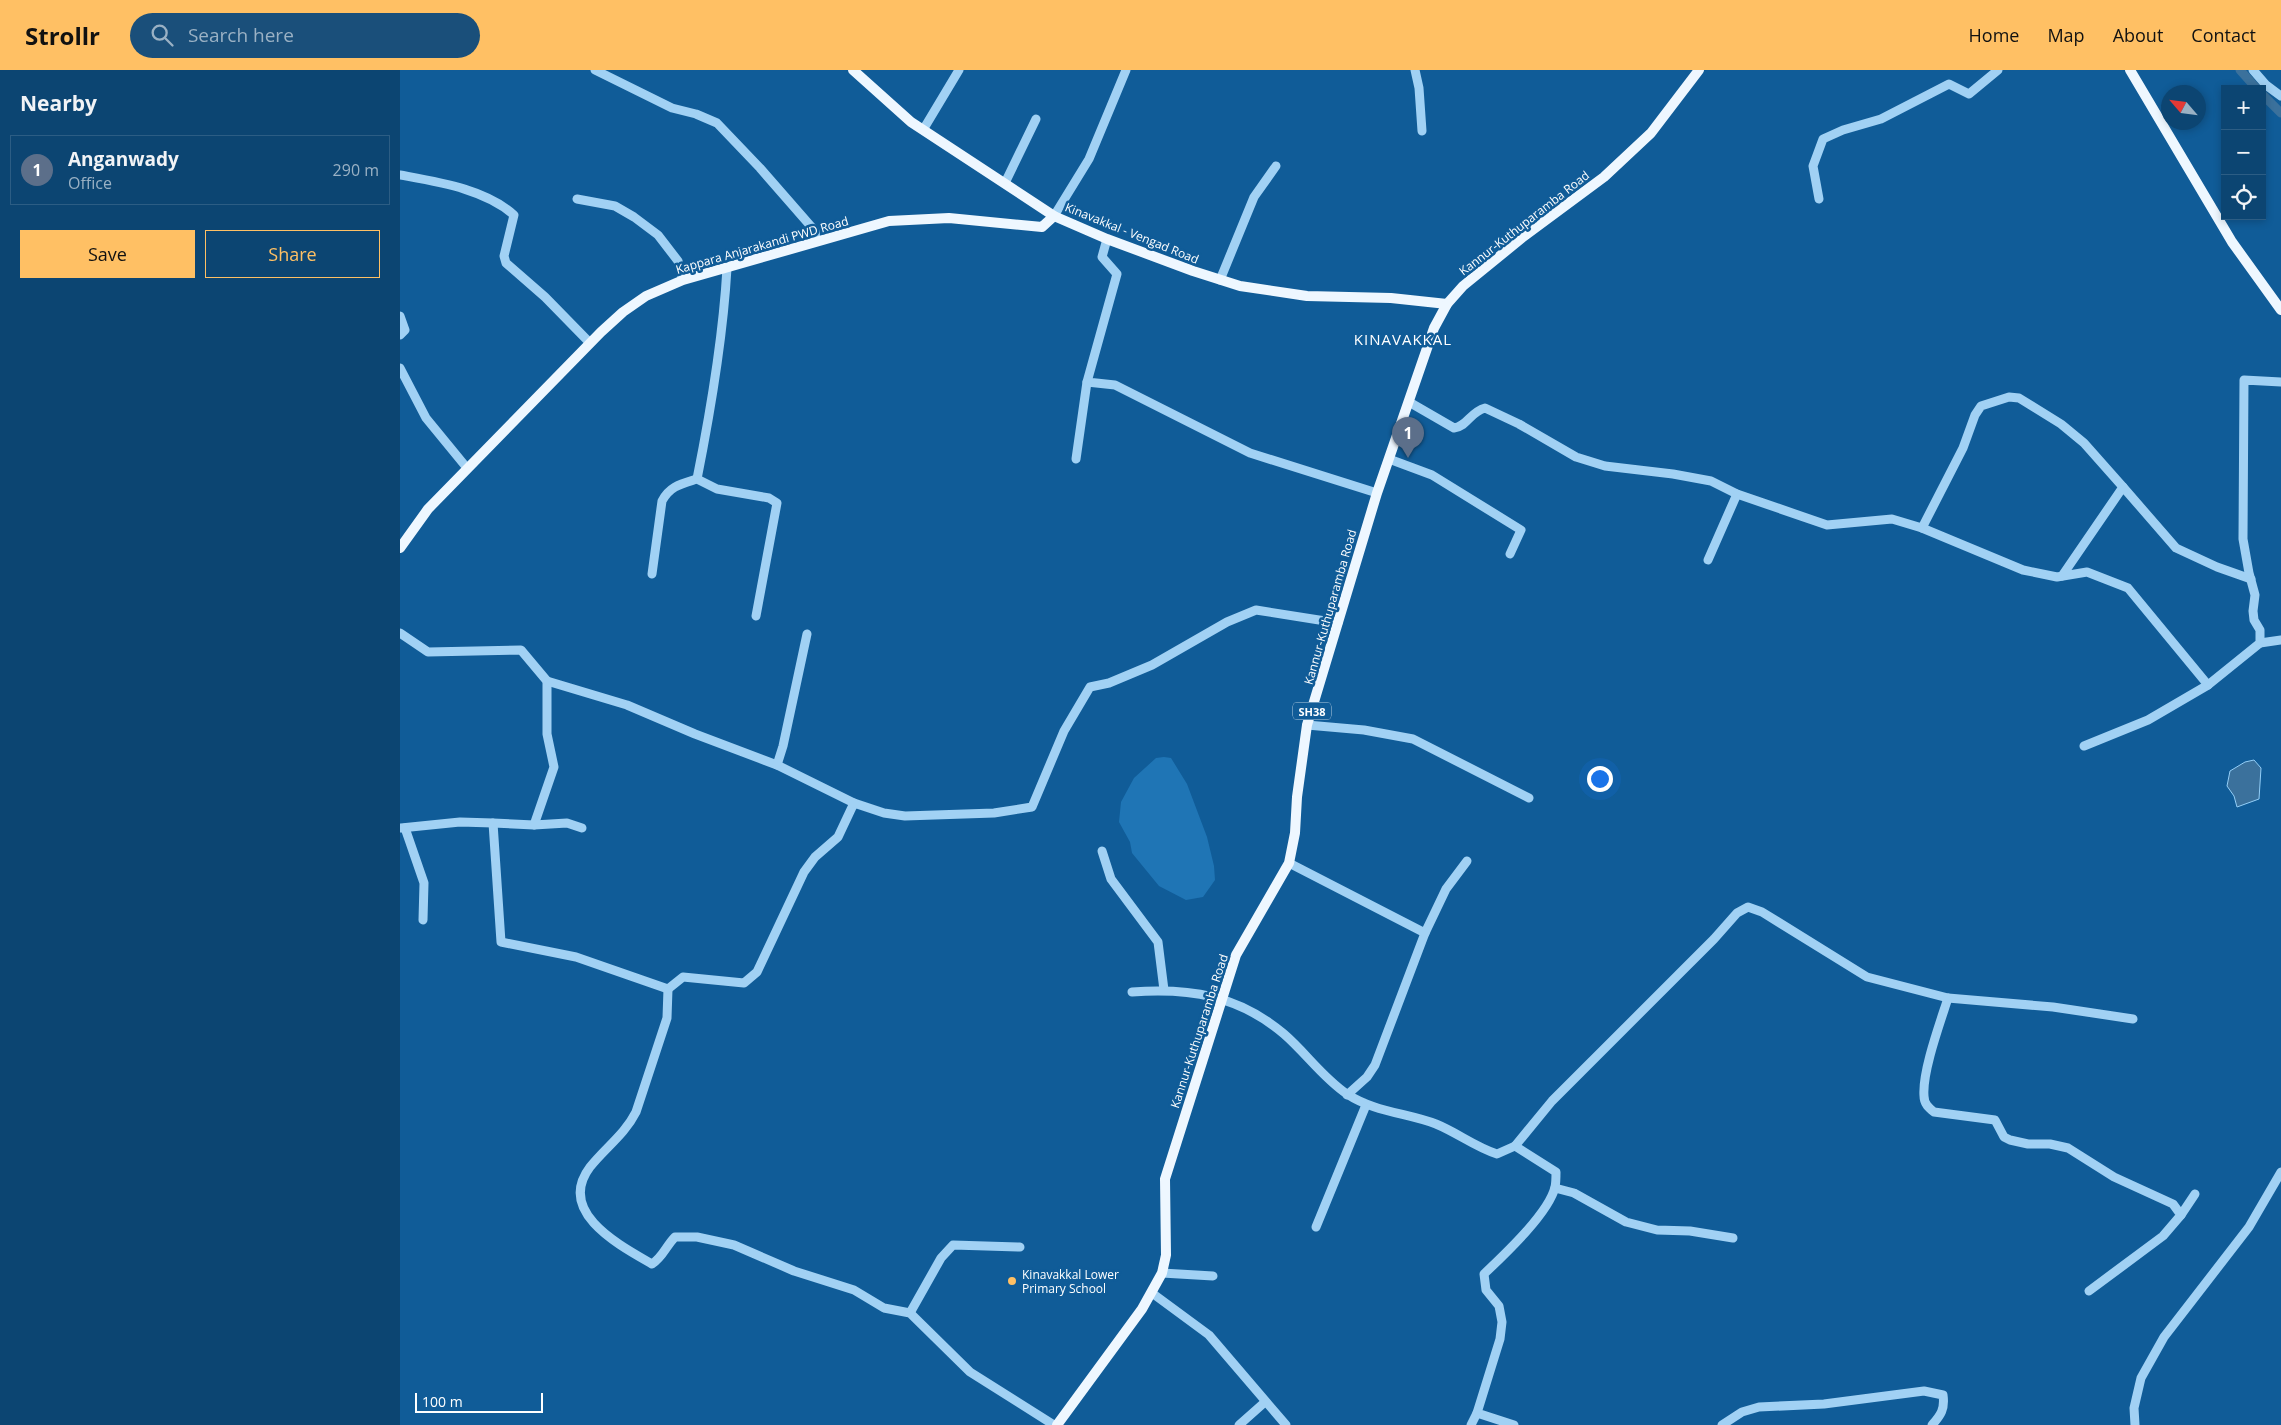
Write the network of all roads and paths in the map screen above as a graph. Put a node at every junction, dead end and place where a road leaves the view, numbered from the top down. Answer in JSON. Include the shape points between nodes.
{"nodes":[{"id":1,"x":595,"y":70,"type":"edge"},
{"id":2,"x":853,"y":70,"type":"edge"},
{"id":3,"x":959,"y":70,"type":"edge"},
{"id":4,"x":1126,"y":70,"type":"edge"},
{"id":5,"x":1415,"y":70,"type":"edge"},
{"id":6,"x":1699,"y":70,"type":"edge"},
{"id":7,"x":1998,"y":70,"type":"edge"},
{"id":8,"x":2130,"y":70,"type":"edge"},
{"id":9,"x":2253,"y":70,"type":"edge"},
{"id":10,"x":2281,"y":96,"type":"edge"},
{"id":11,"x":1036,"y":119,"type":"dead end"},
{"id":12,"x":923,"y":130,"type":"junction"},
{"id":13,"x":1422,"y":131,"type":"dead end"},
{"id":14,"x":1276,"y":166,"type":"dead end"},
{"id":15,"x":400,"y":175,"type":"edge"},
{"id":16,"x":1005,"y":183,"type":"junction"},
{"id":17,"x":577,"y":199,"type":"dead end"},
{"id":18,"x":1819,"y":199,"type":"dead end"},
{"id":19,"x":1054,"y":216,"type":"junction"},
{"id":20,"x":1107,"y":239,"type":"junction"},
{"id":21,"x":816,"y":241,"type":"junction"},
{"id":22,"x":1119,"y":262,"type":"dead end"},
{"id":23,"x":727,"y":268,"type":"junction"},
{"id":24,"x":1116,"y":273,"type":"junction"},
{"id":25,"x":683,"y":280,"type":"junction"},
{"id":26,"x":1220,"y":280,"type":"junction"},
{"id":27,"x":1448,"y":304,"type":"junction"},
{"id":28,"x":2281,"y":310,"type":"edge"},
{"id":29,"x":400,"y":316,"type":"edge"},
{"id":30,"x":400,"y":335,"type":"edge"},
{"id":31,"x":590,"y":343,"type":"junction"},
{"id":32,"x":400,"y":368,"type":"edge"},
{"id":33,"x":1087,"y":382,"type":"junction"},
{"id":34,"x":2281,"y":382,"type":"edge"},
{"id":35,"x":1409,"y":402,"type":"junction"},
{"id":36,"x":1076,"y":459,"type":"dead end"},
{"id":37,"x":1389,"y":459,"type":"junction"},
{"id":38,"x":468,"y":468,"type":"junction"},
{"id":39,"x":697,"y":479,"type":"junction"},
{"id":40,"x":2123,"y":487,"type":"junction"},
{"id":41,"x":1377,"y":493,"type":"junction"},
{"id":42,"x":1737,"y":494,"type":"junction"},
{"id":43,"x":1922,"y":528,"type":"junction"},
{"id":44,"x":400,"y":548,"type":"edge"},
{"id":45,"x":1510,"y":554,"type":"dead end"},
{"id":46,"x":1708,"y":560,"type":"dead end"},
{"id":47,"x":652,"y":574,"type":"dead end"},
{"id":48,"x":2062,"y":576,"type":"junction"},
{"id":49,"x":2251,"y":579,"type":"junction"},
{"id":50,"x":756,"y":616,"type":"dead end"},
{"id":51,"x":1338,"y":623,"type":"junction"},
{"id":52,"x":400,"y":633,"type":"edge"},
{"id":53,"x":807,"y":634,"type":"dead end"},
{"id":54,"x":2281,"y":640,"type":"edge"},
{"id":55,"x":2260,"y":643,"type":"junction"},
{"id":56,"x":546,"y":681,"type":"junction"},
{"id":57,"x":2208,"y":685,"type":"junction"},
{"id":58,"x":1307,"y":725,"type":"junction"},
{"id":59,"x":2084,"y":746,"type":"dead end"},
{"id":60,"x":777,"y":765,"type":"junction"},
{"id":61,"x":1529,"y":798,"type":"dead end"},
{"id":62,"x":854,"y":803,"type":"junction"},
{"id":63,"x":493,"y":823,"type":"junction"},
{"id":64,"x":534,"y":825,"type":"junction"},
{"id":65,"x":403,"y":828,"type":"edge"},
{"id":66,"x":582,"y":828,"type":"dead end"},
{"id":67,"x":1102,"y":852,"type":"dead end"},
{"id":68,"x":1467,"y":861,"type":"dead end"},
{"id":69,"x":1289,"y":863,"type":"junction"},
{"id":70,"x":423,"y":920,"type":"dead end"},
{"id":71,"x":1425,"y":933,"type":"junction"},
{"id":72,"x":668,"y":989,"type":"junction"},
{"id":73,"x":1164,"y":990,"type":"junction"},
{"id":74,"x":1132,"y":992,"type":"dead end"},
{"id":75,"x":1221,"y":997,"type":"junction"},
{"id":76,"x":1948,"y":998,"type":"junction"},
{"id":77,"x":2133,"y":1019,"type":"dead end"},
{"id":78,"x":1348,"y":1094,"type":"junction"},
{"id":79,"x":1366,"y":1105,"type":"junction"},
{"id":80,"x":1515,"y":1146,"type":"junction"},
{"id":81,"x":2281,"y":1172,"type":"edge"},
{"id":82,"x":1555,"y":1188,"type":"junction"},
{"id":83,"x":2195,"y":1194,"type":"dead end"},
{"id":84,"x":2181,"y":1215,"type":"junction"},
{"id":85,"x":1316,"y":1227,"type":"dead end"},
{"id":86,"x":1733,"y":1238,"type":"dead end"},
{"id":87,"x":1020,"y":1247,"type":"dead end"},
{"id":88,"x":1162,"y":1273,"type":"junction"},
{"id":89,"x":1214,"y":1276,"type":"dead end"},
{"id":90,"x":2089,"y":1291,"type":"dead end"},
{"id":91,"x":1152,"y":1293,"type":"junction"},
{"id":92,"x":910,"y":1313,"type":"junction"},
{"id":93,"x":1265,"y":1402,"type":"junction"},
{"id":94,"x":1477,"y":1414,"type":"junction"},
{"id":95,"x":1056,"y":1425,"type":"edge"},
{"id":96,"x":1239,"y":1425,"type":"edge"},
{"id":97,"x":1286,"y":1425,"type":"edge"},
{"id":98,"x":1471,"y":1425,"type":"edge"},
{"id":99,"x":1514,"y":1425,"type":"edge"},
{"id":100,"x":1722,"y":1425,"type":"edge"},
{"id":101,"x":1932,"y":1425,"type":"edge"},
{"id":102,"x":2135,"y":1425,"type":"edge"}],
"edges":[{"from":1,"to":21,"type":"street","via":[[664,104],[717,123],[815,231]]},
{"from":2,"to":12,"type":"main road","name":"Kinavakkal - Vengad Road"},
{"from":3,"to":12,"type":"street"},
{"from":4,"to":19,"type":"street","via":[[1089,159]]},
{"from":5,"to":13,"type":"street"},
{"from":6,"to":27,"type":"main road","name":"Kannur-Kuthuparamba Road","number":"SH38","via":[[1651,133],[1611,171],[1463,286]]},
{"from":7,"to":18,"type":"street","via":[[1969,94],[1949,84],[1881,120],[1843,130],[1823,140],[1813,166]]},
{"from":8,"to":28,"type":"main road","via":[[2232,242]]},
{"from":9,"to":10,"type":"street"},
{"from":11,"to":16,"type":"street"},
{"from":12,"to":16,"type":"main road","name":"Kinavakkal - Vengad Road"},
{"from":14,"to":26,"type":"street","via":[[1254,198]]},
{"from":15,"to":31,"type":"street","via":[[473,192],[508,209],[514,215],[504,256],[506,263]]},
{"from":16,"to":19,"type":"main road","name":"Kinavakkal - Vengad Road"},
{"from":17,"to":25,"type":"street","via":[[615,206],[634,217],[658,236],[678,261]]},
{"from":19,"to":20,"type":"main road","name":"Kinavakkal - Vengad Road"},
{"from":19,"to":21,"type":"main road","name":"Kappara Anjarakandi PWD Road","via":[[1042,227],[949,218],[890,221]]},
{"from":20,"to":24,"type":"street","via":[[1102,258]]},
{"from":20,"to":26,"type":"main road","name":"Kinavakkal - Vengad Road"},
{"from":21,"to":23,"type":"main road","name":"Kappara Anjarakandi PWD Road"},
{"from":22,"to":24,"type":"street"},
{"from":23,"to":25,"type":"main road","name":"Kappara Anjarakandi PWD Road"},
{"from":23,"to":39,"type":"street","via":[[725,311],[711,410]]},
{"from":24,"to":33,"type":"street"},
{"from":25,"to":31,"type":"main road","name":"Kappara Anjarakandi PWD Road","via":[[623,312]]},
{"from":26,"to":27,"type":"main road","name":"Kinavakkal - Vengad Road","via":[[1307,296],[1391,298]]},
{"from":27,"to":35,"type":"main road","name":"Kannur-Kuthuparamba Road","number":"SH38","via":[[1434,328]]},
{"from":29,"to":30,"type":"street","via":[[405,330]]},
{"from":31,"to":38,"type":"main road","name":"Kappara Anjarakandi PWD Road"},
{"from":32,"to":38,"type":"street","via":[[426,418]]},
{"from":33,"to":36,"type":"street"},
{"from":33,"to":41,"type":"street","via":[[1115,385],[1250,453]]},
{"from":34,"to":49,"type":"street","via":[[2244,380],[2243,539]]},
{"from":35,"to":37,"type":"main road","name":"Kannur-Kuthuparamba Road","number":"SH38"},
{"from":35,"to":42,"type":"street","via":[[1454,428],[1461,427],[1475,411],[1485,408],[1576,457],[1605,466],[1711,482]]},
{"from":37,"to":41,"type":"main road","name":"Kannur-Kuthuparamba Road","number":"SH38"},
{"from":37,"to":45,"type":"street","via":[[1432,476],[1521,530]]},
{"from":38,"to":44,"type":"main road","name":"Kappara Anjarakandi PWD Road","via":[[428,509]]},
{"from":39,"to":47,"type":"street","via":[[676,486],[666,493],[662,501]]},
{"from":39,"to":50,"type":"street","via":[[717,489],[768,498],[777,503]]},
{"from":40,"to":43,"type":"street","via":[[2061,424],[2018,398],[2009,398],[1981,406]]},
{"from":40,"to":48,"type":"street"},
{"from":40,"to":49,"type":"street","via":[[2176,548],[2217,568]]},
{"from":41,"to":51,"type":"main road","name":"Kannur-Kuthuparamba Road","number":"SH38"},
{"from":42,"to":43,"type":"street","via":[[1827,525],[1892,519]]},
{"from":42,"to":46,"type":"street"},
{"from":43,"to":48,"type":"street","via":[[2023,570]]},
{"from":48,"to":57,"type":"street","via":[[2087,572],[2128,588]]},
{"from":49,"to":55,"type":"street","via":[[2255,595],[2254,620],[2260,630]]},
{"from":51,"to":58,"type":"main road","name":"Kannur-Kuthuparamba Road","number":"SH38"},
{"from":51,"to":62,"type":"street","via":[[1256,610],[1227,622],[1152,665],[1109,683],[1090,687],[1064,731],[1032,807],[994,814],[905,816]]},
{"from":52,"to":56,"type":"street","via":[[428,652],[521,650]]},
{"from":53,"to":60,"type":"street"},
{"from":54,"to":55,"type":"street"},
{"from":55,"to":57,"type":"street"},
{"from":56,"to":60,"type":"street","via":[[627,705]]},
{"from":56,"to":64,"type":"street","via":[[547,734],[554,767]]},
{"from":57,"to":59,"type":"street","via":[[2148,720]]},
{"from":58,"to":61,"type":"street","via":[[1364,730],[1412,739]]},
{"from":58,"to":69,"type":"main road","name":"Kannur-Kuthuparamba Road","number":"SH38"},
{"from":60,"to":62,"type":"street"},
{"from":62,"to":72,"type":"street","via":[[838,837],[815,857],[804,872],[756,972],[744,982],[683,977]]},
{"from":63,"to":64,"type":"street"},
{"from":63,"to":65,"type":"street","via":[[460,822]]},
{"from":63,"to":72,"type":"street","via":[[501,942],[576,956]]},
{"from":64,"to":66,"type":"street","via":[[567,824]]},
{"from":65,"to":70,"type":"street","via":[[424,883]]},
{"from":67,"to":73,"type":"street","via":[[1112,879],[1158,942]]},
{"from":68,"to":71,"type":"street","via":[[1446,889]]},
{"from":69,"to":71,"type":"street"},
{"from":69,"to":75,"type":"main road","name":"Kannur-Kuthuparamba Road","number":"SH38","via":[[1236,955]]},
{"from":71,"to":78,"type":"street","via":[[1375,1065]]},
{"from":72,"to":92,"type":"street","via":[[667,1018],[636,1112],[629,1125],[589,1168],[580,1186],[579,1196],[589,1215],[614,1242],[652,1264],[675,1237],[697,1237],[734,1245],[794,1271],[854,1290],[884,1308]]},
{"from":73,"to":74,"type":"street"},
{"from":73,"to":75,"type":"street"},
{"from":75,"to":78,"type":"street","via":[[1284,1034],[1325,1077]]},
{"from":75,"to":88,"type":"main road","name":"Kannur-Kuthuparamba Road","number":"SH38","via":[[1165,1179],[1166,1255]]},
{"from":76,"to":77,"type":"street"},
{"from":76,"to":80,"type":"street","via":[[1867,976],[1762,912],[1748,907],[1737,913],[1552,1101]]},
{"from":76,"to":84,"type":"street","via":[[1933,1045],[1924,1097],[1926,1106],[1934,1112],[1995,1120],[2004,1137],[2010,1140],[2068,1148],[2114,1177],[2173,1204]]},
{"from":78,"to":79,"type":"street"},
{"from":79,"to":80,"type":"street","via":[[1437,1124],[1481,1149],[1497,1154]]},
{"from":79,"to":85,"type":"street"},
{"from":80,"to":82,"type":"street","via":[[1556,1172]]},
{"from":81,"to":102,"type":"street","via":[[2249,1227],[2164,1337],[2140,1378],[2134,1408]]},
{"from":82,"to":86,"type":"street","via":[[1574,1192],[1626,1222],[1657,1230]]},
{"from":82,"to":94,"type":"street","via":[[1544,1209],[1484,1274],[1486,1290],[1499,1306],[1502,1322],[1500,1339]]},
{"from":83,"to":84,"type":"street"},
{"from":84,"to":90,"type":"street","via":[[2163,1236]]},
{"from":87,"to":92,"type":"street","via":[[953,1245],[941,1258]]},
{"from":88,"to":89,"type":"street"},
{"from":88,"to":91,"type":"main road","name":"Kannur-Kuthuparamba Road","number":"SH38"},
{"from":91,"to":93,"type":"street","via":[[1209,1335]]},
{"from":91,"to":95,"type":"main road","name":"Kannur-Kuthuparamba Road","number":"SH38"},
{"from":92,"to":95,"type":"street","via":[[970,1372]]},
{"from":93,"to":96,"type":"street"},
{"from":93,"to":97,"type":"street"},
{"from":94,"to":98,"type":"street"},
{"from":94,"to":99,"type":"street"},
{"from":100,"to":101,"type":"street","via":[[1742,1412],[1759,1407],[1824,1404],[1924,1391],[1943,1395],[1945,1404],[1941,1416]]}]}
